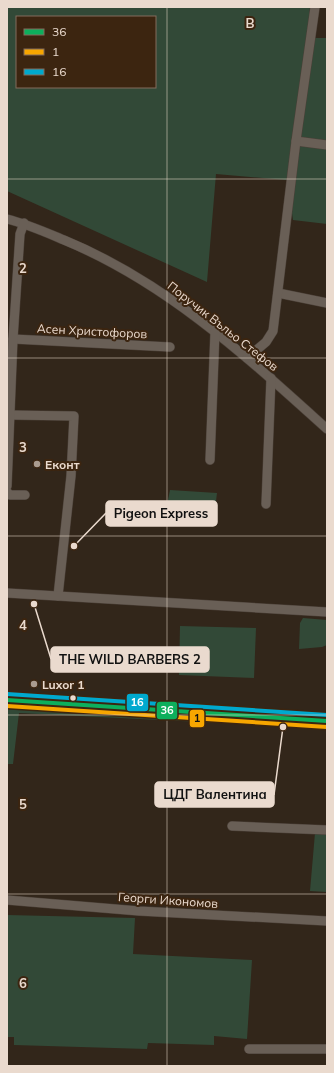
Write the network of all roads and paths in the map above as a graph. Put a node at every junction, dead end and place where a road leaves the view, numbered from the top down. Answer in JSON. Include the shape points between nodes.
{"nodes":[{"id":1,"x":315,"y":7,"type":"edge"},
{"id":2,"x":296,"y":140,"type":"junction"},
{"id":3,"x":327,"y":146,"type":"edge"},
{"id":4,"x":7,"y":219,"type":"edge"},
{"id":5,"x":24,"y":223,"type":"junction"},
{"id":6,"x":278,"y":293,"type":"junction"},
{"id":7,"x":327,"y":303,"type":"edge"},
{"id":8,"x":215,"y":332,"type":"junction"},
{"id":9,"x":13,"y":339,"type":"junction"},
{"id":10,"x":170,"y":347,"type":"dead end"},
{"id":11,"x":246,"y":358,"type":"junction"},
{"id":12,"x":271,"y":378,"type":"junction"},
{"id":13,"x":10,"y":415,"type":"junction"},
{"id":14,"x":327,"y":429,"type":"edge"},
{"id":15,"x":210,"y":460,"type":"dead end"},
{"id":16,"x":7,"y":486,"type":"edge"},
{"id":17,"x":7,"y":492,"type":"edge"},
{"id":18,"x":24,"y":495,"type":"dead end"},
{"id":19,"x":266,"y":504,"type":"dead end"},
{"id":20,"x":7,"y":593,"type":"edge"},
{"id":21,"x":58,"y":596,"type":"junction"},
{"id":22,"x":327,"y":612,"type":"edge"},
{"id":23,"x":7,"y":700,"type":"edge"},
{"id":24,"x":327,"y":720,"type":"edge"},
{"id":25,"x":232,"y":826,"type":"dead end"},
{"id":26,"x":327,"y":830,"type":"edge"},
{"id":27,"x":7,"y":900,"type":"edge"},
{"id":28,"x":327,"y":921,"type":"edge"},
{"id":29,"x":249,"y":1049,"type":"dead end"},
{"id":30,"x":327,"y":1049,"type":"edge"}],
"edges":[{"from":1,"to":2,"type":"street"},
{"from":2,"to":3,"type":"street"},
{"from":2,"to":6,"type":"street"},
{"from":4,"to":5,"type":"street","name":"Поручик Въльо Стефов"},
{"from":5,"to":8,"type":"street","name":"Поручик Въльо Стефов","via":[[85,248],[144,280]]},
{"from":5,"to":9,"type":"street","via":[[20,234]]},
{"from":6,"to":7,"type":"street"},
{"from":6,"to":11,"type":"street","via":[[273,330],[266,342]]},
{"from":8,"to":11,"type":"street","name":"Поручик Въльо Стефов"},
{"from":8,"to":15,"type":"street"},
{"from":9,"to":10,"type":"street","name":"Асен Христофоров"},
{"from":9,"to":13,"type":"street"},
{"from":11,"to":12,"type":"street","name":"Поручик Въльо Стефов"},
{"from":12,"to":14,"type":"street","name":"Поручик Въльо Стефов"},
{"from":12,"to":19,"type":"street"},
{"from":13,"to":16,"type":"street"},
{"from":13,"to":21,"type":"street","via":[[74,416]]},
{"from":17,"to":18,"type":"street","via":[[10,495]]},
{"from":20,"to":21,"type":"street"},
{"from":21,"to":22,"type":"street"},
{"from":23,"to":24,"type":"street"},
{"from":25,"to":26,"type":"street"},
{"from":27,"to":28,"type":"street","name":"Георги Икономов","via":[[138,911]]},
{"from":29,"to":30,"type":"street"}]}
